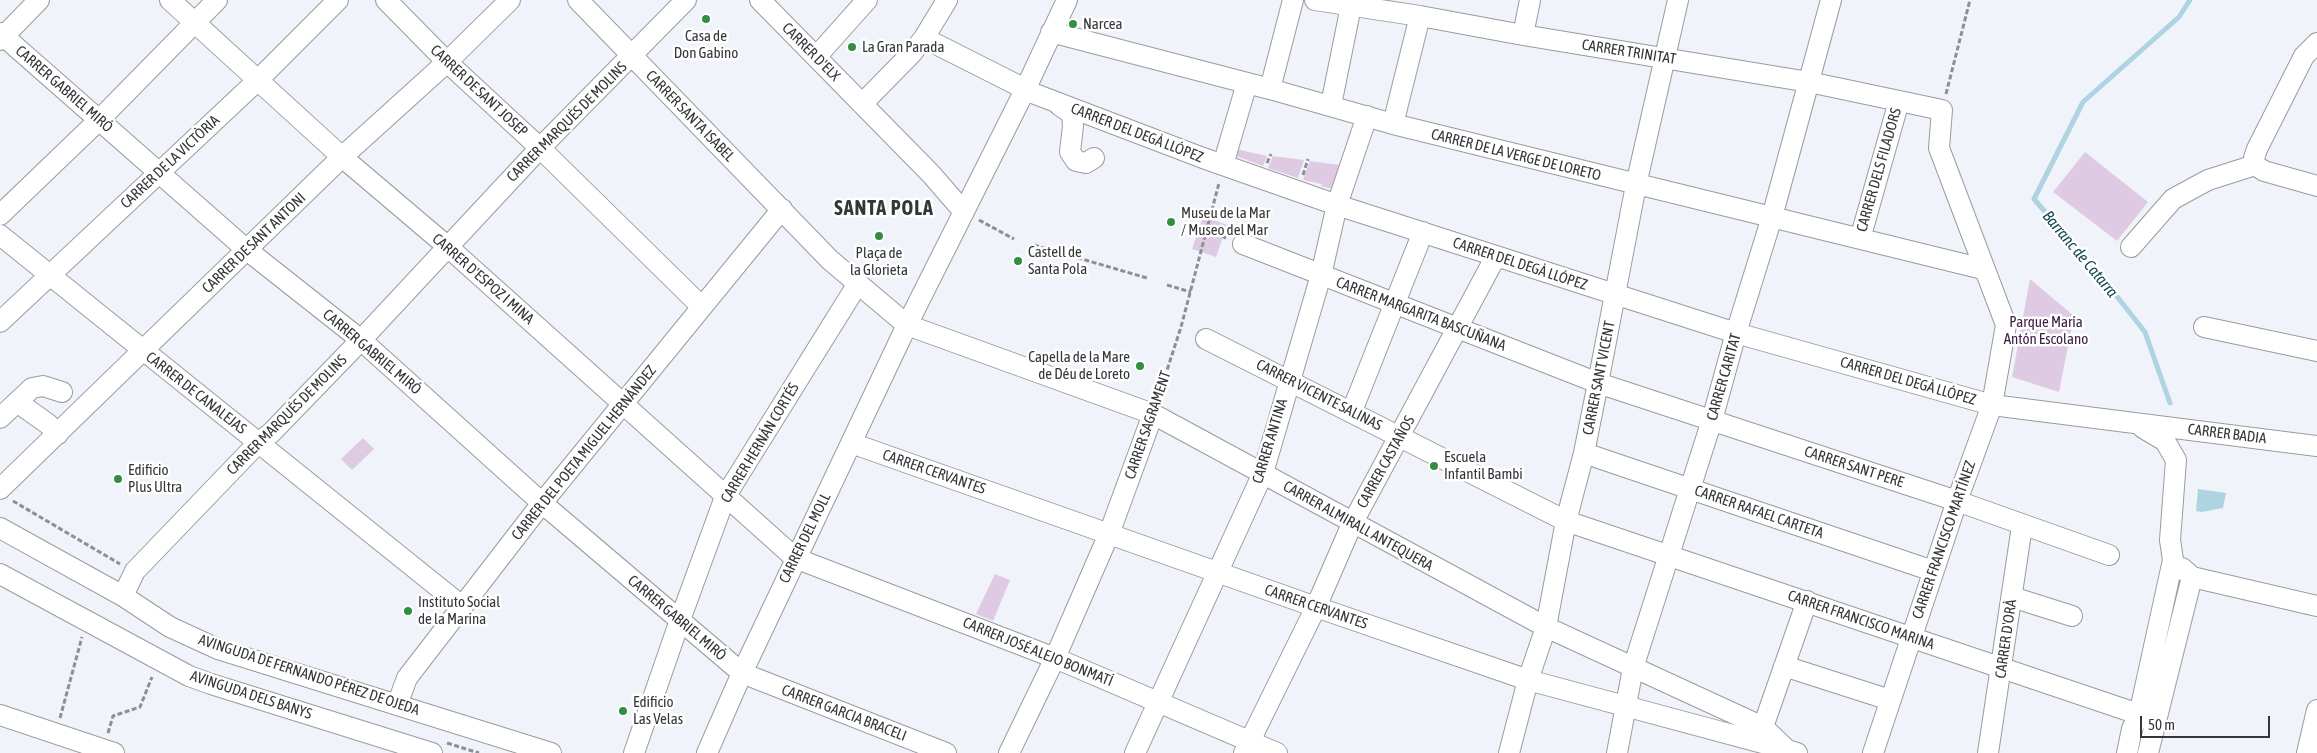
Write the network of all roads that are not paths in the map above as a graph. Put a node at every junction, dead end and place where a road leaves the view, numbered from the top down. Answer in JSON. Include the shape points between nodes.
{"nodes":[{"id":1,"x":39,"y":0,"type":"edge"},
{"id":2,"x":170,"y":0,"type":"edge"},
{"id":3,"x":217,"y":0,"type":"edge"},
{"id":4,"x":338,"y":0,"type":"edge"},
{"id":5,"x":386,"y":0,"type":"edge"},
{"id":6,"x":510,"y":0,"type":"edge"},
{"id":7,"x":578,"y":0,"type":"edge"},
{"id":8,"x":686,"y":0,"type":"edge"},
{"id":9,"x":760,"y":0,"type":"edge"},
{"id":10,"x":867,"y":0,"type":"edge"},
{"id":11,"x":947,"y":0,"type":"edge"},
{"id":12,"x":1067,"y":0,"type":"edge"},
{"id":13,"x":1293,"y":0,"type":"edge"},
{"id":14,"x":1316,"y":0,"type":"edge"},
{"id":15,"x":1530,"y":0,"type":"edge"},
{"id":16,"x":1678,"y":0,"type":"edge"},
{"id":17,"x":1831,"y":0,"type":"edge"},
{"id":18,"x":1351,"y":6,"type":"junction"},
{"id":19,"x":1420,"y":16,"type":"junction"},
{"id":20,"x":196,"y":23,"type":"junction"},
{"id":21,"x":1051,"y":32,"type":"junction"},
{"id":22,"x":1523,"y":35,"type":"junction"},
{"id":23,"x":1,"y":37,"type":"edge"},
{"id":24,"x":924,"y":38,"type":"junction"},
{"id":25,"x":2317,"y":43,"type":"edge"},
{"id":26,"x":632,"y":57,"type":"junction"},
{"id":27,"x":816,"y":57,"type":"junction"},
{"id":28,"x":1665,"y":58,"type":"junction"},
{"id":29,"x":446,"y":62,"type":"junction"},
{"id":30,"x":258,"y":80,"type":"junction"},
{"id":31,"x":1809,"y":82,"type":"junction"},
{"id":32,"x":1247,"y":83,"type":"junction"},
{"id":33,"x":1270,"y":89,"type":"junction"},
{"id":34,"x":1025,"y":90,"type":"junction"},
{"id":35,"x":1899,"y":101,"type":"junction"},
{"id":36,"x":862,"y":104,"type":"junction"},
{"id":37,"x":1059,"y":104,"type":"junction"},
{"id":38,"x":1331,"y":105,"type":"junction"},
{"id":39,"x":1366,"y":116,"type":"junction"},
{"id":40,"x":99,"y":120,"type":"junction"},
{"id":41,"x":1393,"y":124,"type":"junction"},
{"id":42,"x":540,"y":148,"type":"junction"},
{"id":43,"x":342,"y":157,"type":"junction"},
{"id":44,"x":1094,"y":158,"type":"dead end"},
{"id":45,"x":1223,"y":165,"type":"junction"},
{"id":46,"x":2255,"y":165,"type":"junction"},
{"id":47,"x":159,"y":173,"type":"junction"},
{"id":48,"x":1636,"y":185,"type":"junction"},
{"id":49,"x":2317,"y":186,"type":"edge"},
{"id":50,"x":1337,"y":204,"type":"junction"},
{"id":51,"x":782,"y":209,"type":"junction"},
{"id":52,"x":964,"y":212,"type":"junction"},
{"id":53,"x":0,"y":215,"type":"edge"},
{"id":54,"x":1772,"y":217,"type":"junction"},
{"id":55,"x":1423,"y":232,"type":"junction"},
{"id":56,"x":0,"y":235,"type":"edge"},
{"id":57,"x":1860,"y":239,"type":"junction"},
{"id":58,"x":1243,"y":244,"type":"dead end"},
{"id":59,"x":448,"y":246,"type":"junction"},
{"id":60,"x":2132,"y":247,"type":"dead end"},
{"id":61,"x":247,"y":250,"type":"junction"},
{"id":62,"x":1496,"y":256,"type":"junction"},
{"id":63,"x":1983,"y":269,"type":"junction"},
{"id":64,"x":1320,"y":275,"type":"junction"},
{"id":65,"x":50,"y":276,"type":"junction"},
{"id":66,"x":857,"y":284,"type":"junction"},
{"id":67,"x":1615,"y":295,"type":"junction"},
{"id":68,"x":1396,"y":303,"type":"junction"},
{"id":69,"x":702,"y":306,"type":"junction"},
{"id":70,"x":0,"y":322,"type":"edge"},
{"id":71,"x":906,"y":324,"type":"junction"},
{"id":72,"x":2204,"y":326,"type":"dead end"},
{"id":73,"x":1459,"y":327,"type":"junction"},
{"id":74,"x":1736,"y":333,"type":"junction"},
{"id":75,"x":1206,"y":339,"type":"dead end"},
{"id":76,"x":361,"y":340,"type":"junction"},
{"id":77,"x":143,"y":350,"type":"junction"},
{"id":78,"x":2317,"y":352,"type":"edge"},
{"id":79,"x":1288,"y":379,"type":"junction"},
{"id":80,"x":1090,"y":380,"type":"dead end"},
{"id":81,"x":1598,"y":383,"type":"junction"},
{"id":82,"x":62,"y":392,"type":"dead end"},
{"id":83,"x":17,"y":402,"type":"junction"},
{"id":84,"x":624,"y":403,"type":"junction"},
{"id":85,"x":1992,"y":405,"type":"junction"},
{"id":86,"x":1352,"y":412,"type":"junction"},
{"id":87,"x":1153,"y":414,"type":"junction"},
{"id":88,"x":0,"y":418,"type":"edge"},
{"id":89,"x":1712,"y":420,"type":"junction"},
{"id":90,"x":2137,"y":424,"type":"junction"},
{"id":91,"x":2196,"y":430,"type":"junction"},
{"id":92,"x":58,"y":434,"type":"junction"},
{"id":93,"x":1400,"y":436,"type":"junction"},
{"id":94,"x":259,"y":442,"type":"junction"},
{"id":95,"x":851,"y":443,"type":"junction"},
{"id":96,"x":2317,"y":446,"type":"edge"},
{"id":97,"x":1584,"y":453,"type":"junction"},
{"id":98,"x":2176,"y":460,"type":"junction"},
{"id":99,"x":1263,"y":473,"type":"junction"},
{"id":100,"x":1690,"y":488,"type":"junction"},
{"id":101,"x":4,"y":494,"type":"edge"},
{"id":102,"x":725,"y":497,"type":"junction"},
{"id":103,"x":1957,"y":501,"type":"junction"},
{"id":104,"x":542,"y":503,"type":"junction"},
{"id":105,"x":1566,"y":521,"type":"junction"},
{"id":106,"x":1352,"y":524,"type":"junction"},
{"id":107,"x":2022,"y":526,"type":"junction"},
{"id":108,"x":0,"y":528,"type":"edge"},
{"id":109,"x":1109,"y":534,"type":"junction"},
{"id":110,"x":2109,"y":555,"type":"dead end"},
{"id":111,"x":1668,"y":556,"type":"junction"},
{"id":112,"x":795,"y":558,"type":"junction"},
{"id":113,"x":2173,"y":560,"type":"junction"},
{"id":114,"x":1216,"y":572,"type":"junction"},
{"id":115,"x":1933,"y":572,"type":"junction"},
{"id":116,"x":0,"y":574,"type":"edge"},
{"id":117,"x":2192,"y":577,"type":"junction"},
{"id":118,"x":123,"y":596,"type":"junction"},
{"id":119,"x":2012,"y":597,"type":"junction"},
{"id":120,"x":1807,"y":601,"type":"junction"},
{"id":121,"x":2317,"y":606,"type":"edge"},
{"id":122,"x":462,"y":607,"type":"junction"},
{"id":123,"x":1316,"y":607,"type":"junction"},
{"id":124,"x":2072,"y":616,"type":"dead end"},
{"id":125,"x":680,"y":620,"type":"junction"},
{"id":126,"x":1546,"y":627,"type":"junction"},
{"id":127,"x":1911,"y":638,"type":"junction"},
{"id":128,"x":1054,"y":658,"type":"junction"},
{"id":129,"x":1784,"y":666,"type":"junction"},
{"id":130,"x":1633,"y":668,"type":"junction"},
{"id":131,"x":2002,"y":668,"type":"junction"},
{"id":132,"x":742,"y":673,"type":"junction"},
{"id":133,"x":1528,"y":680,"type":"junction"},
{"id":134,"x":1890,"y":700,"type":"junction"},
{"id":135,"x":1158,"y":702,"type":"junction"},
{"id":136,"x":397,"y":705,"type":"junction"},
{"id":137,"x":1626,"y":706,"type":"junction"},
{"id":138,"x":2317,"y":710,"type":"edge"},
{"id":139,"x":0,"y":715,"type":"edge"},
{"id":140,"x":2147,"y":717,"type":"junction"},
{"id":141,"x":1763,"y":727,"type":"junction"},
{"id":142,"x":1247,"y":747,"type":"edge"},
{"id":143,"x":107,"y":748,"type":"edge"},
{"id":144,"x":1792,"y":752,"type":"edge"},
{"id":145,"x":432,"y":753,"type":"edge"},
{"id":146,"x":551,"y":753,"type":"edge"},
{"id":147,"x":634,"y":753,"type":"edge"},
{"id":148,"x":707,"y":753,"type":"edge"},
{"id":149,"x":946,"y":753,"type":"edge"},
{"id":150,"x":1010,"y":753,"type":"edge"},
{"id":151,"x":1135,"y":753,"type":"edge"},
{"id":152,"x":1277,"y":753,"type":"edge"},
{"id":153,"x":1509,"y":753,"type":"edge"},
{"id":154,"x":1617,"y":753,"type":"edge"},
{"id":155,"x":1873,"y":753,"type":"edge"},
{"id":156,"x":1988,"y":753,"type":"edge"},
{"id":157,"x":2127,"y":753,"type":"edge"},
{"id":158,"x":2148,"y":753,"type":"edge"},
{"id":159,"x":2307,"y":753,"type":"edge"}],
"edges":[{"from":1,"to":23,"type":"street"},
{"from":2,"to":20,"type":"street","name":"CARRER D'ESPOZ I MINA"},
{"from":3,"to":20,"type":"street"},
{"from":4,"to":30,"type":"street","name":"CARRER DE LA VICTÒRIA"},
{"from":5,"to":29,"type":"street","name":"CARRER DE SANT JOSEP"},
{"from":6,"to":29,"type":"street","name":"CARRER DE SANT ANTONI"},
{"from":7,"to":26,"type":"street","name":"CARRER SANTA ISABEL"},
{"from":8,"to":26,"type":"street","name":"CARRER MARQUÉS DE MOLINS"},
{"from":9,"to":27,"type":"street","name":"CARRER D'ELX"},
{"from":10,"to":27,"type":"street"},
{"from":11,"to":24,"type":"street"},
{"from":12,"to":21,"type":"street"},
{"from":13,"to":33,"type":"street"},
{"from":14,"to":18,"type":"street","name":"CARRER TRINITAT"},
{"from":15,"to":22,"type":"street"},
{"from":16,"to":28,"type":"street","name":"CARRER SANT VICENT"},
{"from":17,"to":31,"type":"street","name":"CARRER CARITAT"},
{"from":18,"to":19,"type":"street","name":"CARRER TRINITAT"},
{"from":18,"to":38,"type":"street"},
{"from":19,"to":22,"type":"street","name":"CARRER TRINITAT"},
{"from":19,"to":41,"type":"street"},
{"from":20,"to":30,"type":"street","name":"CARRER D'ESPOZ I MINA"},
{"from":20,"to":40,"type":"street"},
{"from":21,"to":32,"type":"street","name":"CARRER DE LA VERGE DE LORETO"},
{"from":21,"to":34,"type":"street"},
{"from":22,"to":28,"type":"street","name":"CARRER TRINITAT"},
{"from":23,"to":40,"type":"street","name":"CARRER GABRIEL MIRÓ"},
{"from":24,"to":34,"type":"street","name":"CARRER DEL DEGÀ LLÓPEZ"},
{"from":24,"to":36,"type":"street"},
{"from":25,"to":46,"type":"street","via":[[2304,56],[2257,149]]},
{"from":26,"to":42,"type":"street","name":"CARRER MARQUÉS DE MOLINS"},
{"from":26,"to":51,"type":"street","name":"CARRER SANTA ISABEL"},
{"from":27,"to":36,"type":"street","name":"CARRER D'ELX"},
{"from":28,"to":31,"type":"street","name":"CARRER TRINITAT"},
{"from":28,"to":48,"type":"street","name":"CARRER SANT VICENT"},
{"from":29,"to":42,"type":"street","name":"CARRER DE SANT JOSEP"},
{"from":29,"to":43,"type":"street","name":"CARRER DE SANT ANTONI"},
{"from":30,"to":43,"type":"street","name":"CARRER D'ESPOZ I MINA"},
{"from":30,"to":47,"type":"street","name":"CARRER DE LA VICTÒRIA"},
{"from":31,"to":35,"type":"street","name":"CARRER TRINITAT"},
{"from":31,"to":54,"type":"street","name":"CARRER CARITAT"},
{"from":32,"to":33,"type":"street","name":"CARRER DE LA VERGE DE LORETO"},
{"from":32,"to":45,"type":"street"},
{"from":33,"to":38,"type":"street","name":"CARRER DE LA VERGE DE LORETO"},
{"from":34,"to":37,"type":"street","name":"CARRER DEL DEGÀ LLÓPEZ"},
{"from":34,"to":52,"type":"street"},
{"from":35,"to":57,"type":"street","name":"CARRER DELS FILADORS"},
{"from":35,"to":63,"type":"street","name":"CARRER TRINITAT","via":[[1942,110],[1939,148]]},
{"from":36,"to":52,"type":"street","via":[[932,174]]},
{"from":37,"to":44,"type":"street","via":[[1072,114],[1070,152],[1076,161],[1086,163]]},
{"from":37,"to":45,"type":"street","name":"CARRER DEL DEGÀ LLÓPEZ"},
{"from":38,"to":39,"type":"street","name":"CARRER DE LA VERGE DE LORETO"},
{"from":39,"to":41,"type":"street","name":"CARRER DE LA VERGE DE LORETO"},
{"from":39,"to":50,"type":"street","name":"CARRER ANTINA"},
{"from":40,"to":47,"type":"street","name":"CARRER GABRIEL MIRÓ"},
{"from":40,"to":53,"type":"street"},
{"from":41,"to":48,"type":"street","name":"CARRER DE LA VERGE DE LORETO"},
{"from":42,"to":59,"type":"street","name":"CARRER MARQUÉS DE MOLINS"},
{"from":42,"to":69,"type":"street","name":"CARRER DE SANT JOSEP"},
{"from":43,"to":59,"type":"street","name":"CARRER D'ESPOZ I MINA"},
{"from":43,"to":61,"type":"street","name":"CARRER DE SANT ANTONI"},
{"from":45,"to":50,"type":"street","name":"CARRER DEL DEGÀ LLÓPEZ"},
{"from":46,"to":49,"type":"street","via":[[2264,172]]},
{"from":46,"to":60,"type":"street","via":[[2208,180],[2173,199]]},
{"from":47,"to":61,"type":"street","name":"CARRER GABRIEL MIRÓ"},
{"from":47,"to":65,"type":"street","name":"CARRER DE LA VICTÒRIA"},
{"from":48,"to":54,"type":"street","name":"CARRER DE LA VERGE DE LORETO"},
{"from":48,"to":67,"type":"street","name":"CARRER SANT VICENT"},
{"from":50,"to":55,"type":"street","name":"CARRER DEL DEGÀ LLÓPEZ"},
{"from":50,"to":64,"type":"street","name":"CARRER ANTINA"},
{"from":51,"to":66,"type":"street"},
{"from":51,"to":69,"type":"street","name":"CARRER DEL POETA MIGUEL HERNÁNDEZ"},
{"from":52,"to":71,"type":"street"},
{"from":54,"to":57,"type":"street","name":"CARRER DE LA VERGE DE LORETO"},
{"from":54,"to":74,"type":"street","name":"CARRER CARITAT"},
{"from":55,"to":62,"type":"street","name":"CARRER DEL DEGÀ LLÓPEZ"},
{"from":55,"to":68,"type":"street"},
{"from":56,"to":65,"type":"street","name":"CARRER DE CANALEJAS"},
{"from":57,"to":63,"type":"street","name":"CARRER DE LA VERGE DE LORETO"},
{"from":58,"to":64,"type":"street","name":"CARRER MARGARITA BASCUÑANA"},
{"from":59,"to":76,"type":"street","name":"CARRER MARQUÉS DE MOLINS"},
{"from":59,"to":84,"type":"street","name":"CARRER D'ESPOZ I MINA"},
{"from":61,"to":76,"type":"street","name":"CARRER GABRIEL MIRÓ"},
{"from":61,"to":77,"type":"street","name":"CARRER DE SANT ANTONI"},
{"from":62,"to":67,"type":"street","name":"CARRER DEL DEGÀ LLÓPEZ"},
{"from":62,"to":73,"type":"street","name":"CARRER CASTAÑOS"},
{"from":63,"to":85,"type":"street","name":"CARRER FRANCISCO MARTÍNEZ","via":[[2006,325]]},
{"from":64,"to":68,"type":"street","name":"CARRER MARGARITA BASCUÑANA"},
{"from":64,"to":79,"type":"street","name":"CARRER ANTINA"},
{"from":65,"to":70,"type":"street","name":"CARRER DE LA VICTÒRIA"},
{"from":65,"to":77,"type":"street","name":"CARRER DE CANALEJAS"},
{"from":66,"to":71,"type":"street"},
{"from":66,"to":102,"type":"street","name":"CARRER HERNÁN CORTÉS"},
{"from":67,"to":74,"type":"street","name":"CARRER DEL DEGÀ LLÓPEZ"},
{"from":67,"to":81,"type":"street","name":"CARRER SANT VICENT"},
{"from":68,"to":73,"type":"street","name":"CARRER MARGARITA BASCUÑANA"},
{"from":68,"to":86,"type":"street"},
{"from":69,"to":84,"type":"street","name":"CARRER DEL POETA MIGUEL HERNÁNDEZ"},
{"from":71,"to":87,"type":"street","name":"CARRER ALMIRALL ANTEQUERA"},
{"from":71,"to":95,"type":"street","name":"CARRER DEL MOLL"},
{"from":72,"to":78,"type":"street"},
{"from":73,"to":81,"type":"street","name":"CARRER MARGARITA BASCUÑANA"},
{"from":73,"to":93,"type":"street","name":"CARRER CASTAÑOS"},
{"from":74,"to":85,"type":"street","name":"CARRER DEL DEGÀ LLÓPEZ"},
{"from":74,"to":89,"type":"street","name":"CARRER CARITAT"},
{"from":75,"to":79,"type":"street","name":"CARRER VICENTE SALINAS"},
{"from":76,"to":94,"type":"street","name":"CARRER MARQUÉS DE MOLINS"},
{"from":76,"to":104,"type":"street","name":"CARRER GABRIEL MIRÓ"},
{"from":77,"to":92,"type":"street","name":"CARRER DE SANT ANTONI"},
{"from":77,"to":94,"type":"street","name":"CARRER DE CANALEJAS"},
{"from":79,"to":86,"type":"street","name":"CARRER VICENTE SALINAS"},
{"from":79,"to":99,"type":"street","name":"CARRER ANTINA"},
{"from":80,"to":87,"type":"street","via":[[1143,405]]},
{"from":81,"to":89,"type":"street","name":"CARRER SANT PERE"},
{"from":81,"to":97,"type":"street","name":"CARRER SANT VICENT"},
{"from":82,"to":83,"type":"street","via":[[44,386],[32,388]]},
{"from":83,"to":88,"type":"street"},
{"from":83,"to":92,"type":"street"},
{"from":84,"to":102,"type":"street","name":"CARRER D'ESPOZ I MINA"},
{"from":84,"to":104,"type":"street","name":"CARRER DEL POETA MIGUEL HERNÁNDEZ"},
{"from":85,"to":90,"type":"street","name":"CARRER DEL DEGÀ LLÓPEZ"},
{"from":85,"to":103,"type":"street","name":"CARRER FRANCISCO MARTÍNEZ"},
{"from":86,"to":93,"type":"street","name":"CARRER VICENTE SALINAS"},
{"from":87,"to":99,"type":"street","name":"CARRER ALMIRALL ANTEQUERA"},
{"from":87,"to":109,"type":"street","name":"CARRER SAGRAMENT"},
{"from":89,"to":100,"type":"street","name":"CARRER CARITAT"},
{"from":89,"to":103,"type":"street","name":"CARRER SANT PERE"},
{"from":90,"to":91,"type":"street","name":"CARRER BADIA"},
{"from":90,"to":98,"type":"street","via":[[2165,441]]},
{"from":91,"to":96,"type":"street","name":"CARRER BADIA"},
{"from":91,"to":98,"type":"street"},
{"from":92,"to":101,"type":"street","name":"CARRER DE SANT ANTONI"},
{"from":93,"to":105,"type":"street","name":"CARRER VICENTE SALINAS"},
{"from":93,"to":106,"type":"street","name":"CARRER CASTAÑOS"},
{"from":94,"to":118,"type":"street","name":"CARRER MARQUÉS DE MOLINS","via":[[135,572]]},
{"from":94,"to":122,"type":"street","name":"CARRER DE CANALEJAS"},
{"from":95,"to":109,"type":"street","name":"CARRER CERVANTES"},
{"from":95,"to":112,"type":"street","name":"CARRER DEL MOLL"},
{"from":97,"to":100,"type":"street","name":"CARRER RAFAEL CARTETA"},
{"from":97,"to":105,"type":"street","name":"CARRER SANT VICENT"},
{"from":98,"to":113,"type":"street","via":[[2170,540]]},
{"from":99,"to":106,"type":"street","name":"CARRER ALMIRALL ANTEQUERA"},
{"from":99,"to":114,"type":"street","name":"CARRER ANTINA"},
{"from":100,"to":111,"type":"street","name":"CARRER CARITAT"},
{"from":100,"to":115,"type":"street","name":"CARRER RAFAEL CARTETA"},
{"from":102,"to":112,"type":"street","name":"CARRER D'ESPOZ I MINA"},
{"from":102,"to":125,"type":"street","name":"CARRER HERNÁN CORTÉS"},
{"from":103,"to":107,"type":"street","name":"CARRER SANT PERE"},
{"from":103,"to":115,"type":"street","name":"CARRER FRANCISCO MARTÍNEZ"},
{"from":104,"to":122,"type":"street","name":"CARRER DEL POETA MIGUEL HERNÁNDEZ"},
{"from":104,"to":125,"type":"street","name":"CARRER GABRIEL MIRÓ"},
{"from":105,"to":111,"type":"street","name":"CARRER FRANCISCO MARINA"},
{"from":105,"to":126,"type":"street","name":"CARRER SANT VICENT"},
{"from":106,"to":123,"type":"street","name":"CARRER CASTAÑOS"},
{"from":106,"to":126,"type":"street","name":"CARRER ALMIRALL ANTEQUERA"},
{"from":107,"to":110,"type":"street","name":"CARRER SANT PERE"},
{"from":107,"to":119,"type":"street","name":"CARRER D'ORÀ"},
{"from":108,"to":118,"type":"street","name":"AVINGUDA DE FERNANDO PÉREZ DE OJEDA"},
{"from":109,"to":114,"type":"street","name":"CARRER CERVANTES"},
{"from":109,"to":128,"type":"street","name":"CARRER SAGRAMENT"},
{"from":111,"to":120,"type":"street","name":"CARRER FRANCISCO MARINA"},
{"from":111,"to":130,"type":"street","name":"CARRER CARITAT"},
{"from":112,"to":128,"type":"street","name":"CARRER JOSÉ ALEJO BONMATÍ"},
{"from":112,"to":132,"type":"street","name":"CARRER DEL MOLL"},
{"from":113,"to":117,"type":"street"},
{"from":113,"to":140,"type":"street"},
{"from":114,"to":123,"type":"street","name":"CARRER CERVANTES"},
{"from":114,"to":135,"type":"street","name":"CARRER ANTINA"},
{"from":115,"to":127,"type":"street","name":"CARRER FRANCISCO MARTÍNEZ"},
{"from":116,"to":145,"type":"street","name":"AVINGUDA DELS BANYS","via":[[157,660],[211,684]]},
{"from":117,"to":121,"type":"street"},
{"from":117,"to":140,"type":"street"},
{"from":118,"to":136,"type":"street","name":"AVINGUDA DE FERNANDO PÉREZ DE OJEDA","via":[[170,626],[218,648]]},
{"from":119,"to":124,"type":"street"},
{"from":119,"to":131,"type":"street","name":"CARRER D'ORÀ"},
{"from":120,"to":127,"type":"street","name":"CARRER FRANCISCO MARINA"},
{"from":120,"to":129,"type":"street"},
{"from":122,"to":136,"type":"street","name":"CARRER DEL POETA MIGUEL HERNÁNDEZ","via":[[407,678]]},
{"from":123,"to":133,"type":"street","name":"CARRER CERVANTES"},
{"from":123,"to":142,"type":"street","name":"CARRER CASTAÑOS"},
{"from":125,"to":132,"type":"street","name":"CARRER GABRIEL MIRÓ"},
{"from":125,"to":147,"type":"street","name":"CARRER HERNÁN CORTÉS"},
{"from":126,"to":130,"type":"street","name":"CARRER ALMIRALL ANTEQUERA"},
{"from":126,"to":133,"type":"street","name":"CARRER SANT VICENT"},
{"from":127,"to":131,"type":"street","name":"CARRER FRANCISCO MARINA"},
{"from":127,"to":134,"type":"street","name":"CARRER FRANCISCO MARTÍNEZ"},
{"from":128,"to":135,"type":"street","name":"CARRER JOSÉ ALEJO BONMATÍ"},
{"from":128,"to":150,"type":"street","name":"CARRER SAGRAMENT"},
{"from":129,"to":134,"type":"street"},
{"from":129,"to":141,"type":"street"},
{"from":130,"to":137,"type":"street","name":"CARRER CARITAT"},
{"from":130,"to":141,"type":"street","name":"CARRER ALMIRALL ANTEQUERA"},
{"from":131,"to":140,"type":"street","name":"CARRER FRANCISCO MARINA"},
{"from":131,"to":156,"type":"street","name":"CARRER D'ORÀ"},
{"from":132,"to":148,"type":"street","name":"CARRER DEL MOLL"},
{"from":132,"to":149,"type":"street","name":"CARRER GARCIA BRACELI"},
{"from":133,"to":137,"type":"street","name":"CARRER CERVANTES"},
{"from":133,"to":153,"type":"street","name":"CARRER SANT VICENT"},
{"from":134,"to":155,"type":"street","name":"CARRER FRANCISCO MARTÍNEZ"},
{"from":135,"to":142,"type":"street","name":"CARRER JOSÉ ALEJO BONMATÍ"},
{"from":135,"to":151,"type":"street","name":"CARRER ANTINA"},
{"from":136,"to":146,"type":"street","name":"AVINGUDA DE FERNANDO PÉREZ DE OJEDA"},
{"from":137,"to":144,"type":"street","name":"CARRER CERVANTES"},
{"from":137,"to":154,"type":"street","name":"CARRER CARITAT"},
{"from":138,"to":159,"type":"street"},
{"from":139,"to":143,"type":"street"},
{"from":140,"to":157,"type":"street","via":[[2132,728]]},
{"from":140,"to":158,"type":"street"},
{"from":141,"to":144,"type":"street","name":"CARRER ALMIRALL ANTEQUERA"},
{"from":142,"to":152,"type":"street","name":"CARRER JOSÉ ALEJO BONMATÍ"}]}
